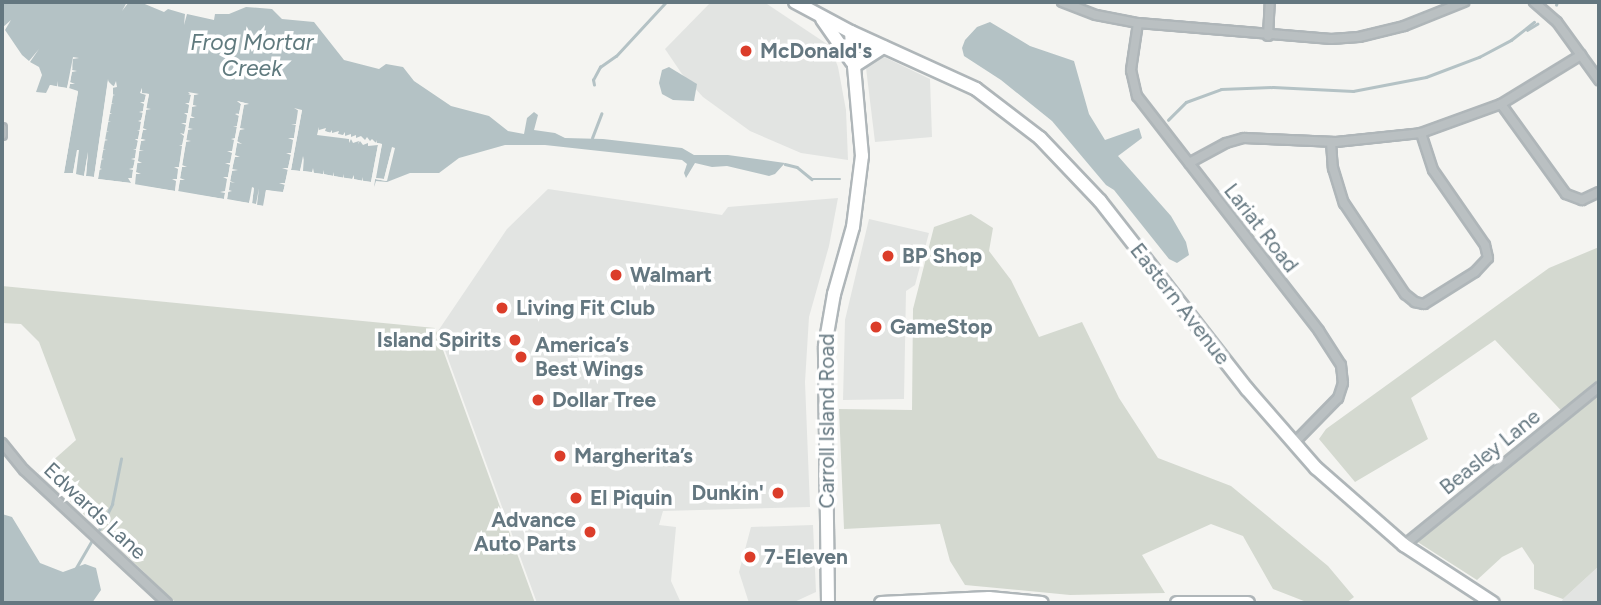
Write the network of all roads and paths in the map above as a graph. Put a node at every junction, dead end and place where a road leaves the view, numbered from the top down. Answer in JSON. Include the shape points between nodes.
{"nodes":[{"id":1,"x":795,"y":2,"type":"edge"},
{"id":2,"x":1062,"y":2,"type":"edge"},
{"id":3,"x":1270,"y":2,"type":"edge"},
{"id":4,"x":1464,"y":2,"type":"edge"},
{"id":5,"x":1534,"y":2,"type":"edge"},
{"id":6,"x":820,"y":16,"type":"junction"},
{"id":7,"x":1138,"y":23,"type":"junction"},
{"id":8,"x":850,"y":33,"type":"junction"},
{"id":9,"x":1268,"y":36,"type":"junction"},
{"id":10,"x":883,"y":47,"type":"junction"},
{"id":11,"x":1581,"y":55,"type":"junction"},
{"id":12,"x":854,"y":66,"type":"junction"},
{"id":13,"x":1599,"y":80,"type":"edge"},
{"id":14,"x":1501,"y":104,"type":"junction"},
{"id":15,"x":2,"y":128,"type":"edge"},
{"id":16,"x":1421,"y":132,"type":"junction"},
{"id":17,"x":2,"y":135,"type":"edge"},
{"id":18,"x":1331,"y":142,"type":"junction"},
{"id":19,"x":1189,"y":163,"type":"junction"},
{"id":20,"x":1599,"y":192,"type":"edge"},
{"id":21,"x":1599,"y":387,"type":"edge"},
{"id":22,"x":2,"y":443,"type":"edge"},
{"id":23,"x":1294,"y":443,"type":"junction"},
{"id":24,"x":1404,"y":545,"type":"junction"},
{"id":25,"x":167,"y":603,"type":"edge"},
{"id":26,"x":828,"y":603,"type":"edge"},
{"id":27,"x":881,"y":603,"type":"edge"},
{"id":28,"x":1042,"y":603,"type":"edge"},
{"id":29,"x":1177,"y":603,"type":"edge"},
{"id":30,"x":1248,"y":603,"type":"edge"},
{"id":31,"x":1493,"y":603,"type":"edge"}],
"edges":[{"from":1,"to":6,"type":"main road","name":"Eastern Avenue"},
{"from":2,"to":7,"type":"street"},
{"from":3,"to":9,"type":"street"},
{"from":4,"to":9,"type":"street","via":[[1404,26],[1359,37]]},
{"from":5,"to":11,"type":"street","via":[[1557,22]]},
{"from":6,"to":8,"type":"main road","name":"Eastern Avenue"},
{"from":6,"to":12,"type":"main road"},
{"from":7,"to":9,"type":"street"},
{"from":7,"to":19,"type":"street","name":"Lariat Road","via":[[1131,65],[1133,89]]},
{"from":8,"to":10,"type":"main road","name":"Eastern Avenue"},
{"from":8,"to":12,"type":"main road","name":"Carroll Island Road"},
{"from":10,"to":12,"type":"main road"},
{"from":10,"to":23,"type":"main road","name":"Eastern Avenue","via":[[976,89],[1056,153],[1100,201]]},
{"from":11,"to":13,"type":"street"},
{"from":11,"to":14,"type":"street"},
{"from":12,"to":26,"type":"main road","name":"Carroll Island Road","via":[[861,126],[860,181],[853,227],[831,304],[824,362]]},
{"from":14,"to":16,"type":"street"},
{"from":14,"to":20,"type":"street","via":[[1566,194],[1582,200]]},
{"from":15,"to":17,"type":"street"},
{"from":16,"to":18,"type":"street"},
{"from":16,"to":18,"type":"street","via":[[1433,170],[1485,245],[1488,258],[1475,272],[1424,304],[1405,293],[1344,203]]},
{"from":18,"to":19,"type":"street","via":[[1244,138]]},
{"from":19,"to":23,"type":"street","name":"Lariat Road","via":[[1320,331],[1341,365],[1343,383],[1338,398]]},
{"from":21,"to":24,"type":"street","name":"Beasley Lane"},
{"from":22,"to":25,"type":"street","name":"Edwards Lane","via":[[24,470]]},
{"from":23,"to":24,"type":"main road","name":"Eastern Avenue","via":[[1349,499]]},
{"from":24,"to":31,"type":"main road","name":"Eastern Avenue"},
{"from":27,"to":28,"type":"main road","via":[[989,598]]},
{"from":29,"to":30,"type":"main road"}]}
